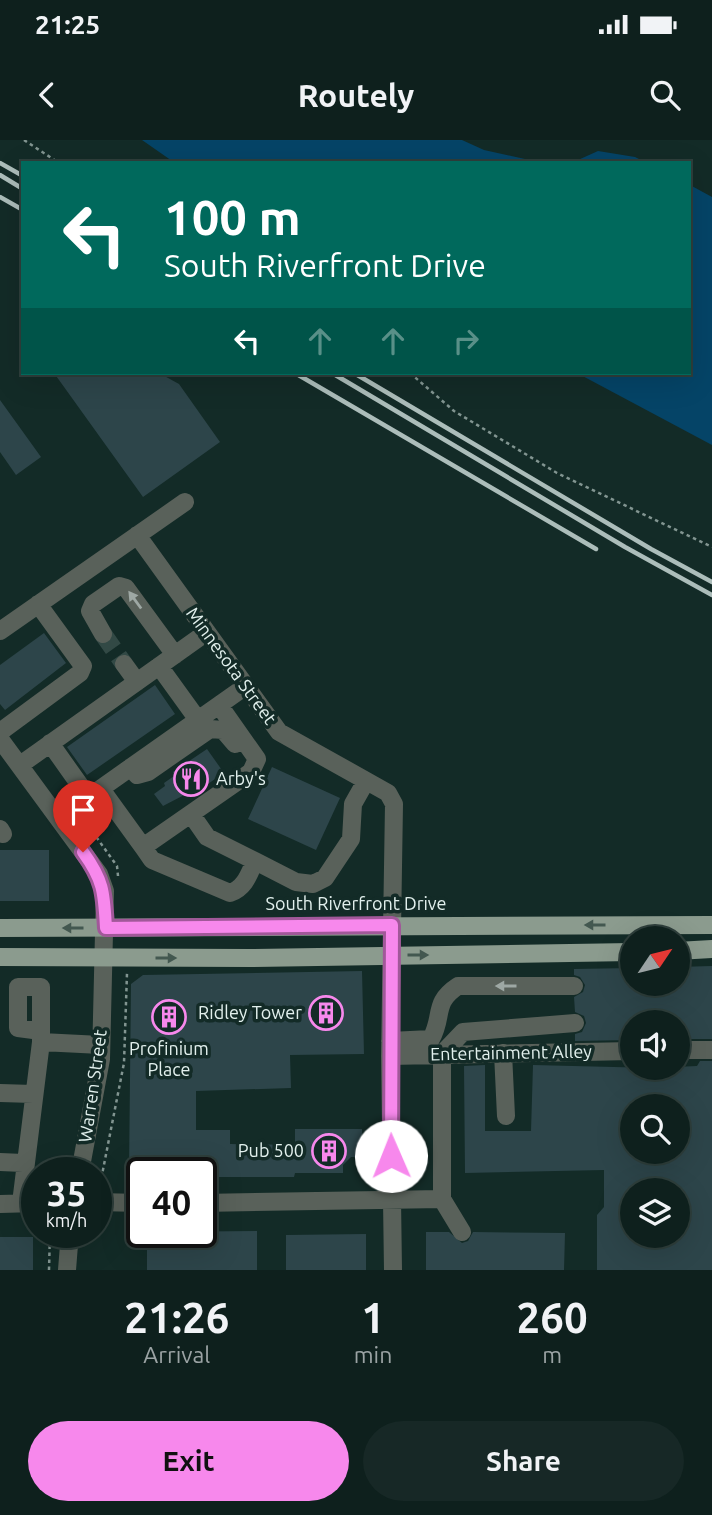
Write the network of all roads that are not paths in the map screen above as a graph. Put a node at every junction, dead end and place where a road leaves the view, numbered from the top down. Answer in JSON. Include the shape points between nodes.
{"nodes":[{"id":1,"x":185,"y":502,"type":"dead end"},
{"id":2,"x":137,"y":535,"type":"junction"},
{"id":3,"x":87,"y":570,"type":"junction"},
{"id":4,"x":106,"y":595,"type":"junction"},
{"id":5,"x":38,"y":604,"type":"junction"},
{"id":6,"x":0,"y":631,"type":"edge"},
{"id":7,"x":207,"y":632,"type":"junction"},
{"id":8,"x":103,"y":634,"type":"tunnel mouth"},
{"id":9,"x":175,"y":655,"type":"junction"},
{"id":10,"x":124,"y":664,"type":"tunnel mouth"},
{"id":11,"x":159,"y":666,"type":"junction"},
{"id":12,"x":137,"y":682,"type":"junction"},
{"id":13,"x":246,"y":686,"type":"junction"},
{"id":14,"x":219,"y":705,"type":"junction"},
{"id":15,"x":198,"y":720,"type":"junction"},
{"id":16,"x":0,"y":732,"type":"edge"},
{"id":17,"x":50,"y":743,"type":"junction"},
{"id":18,"x":7,"y":754,"type":"edge"},
{"id":19,"x":131,"y":767,"type":"junction"},
{"id":20,"x":252,"y":770,"type":"junction"},
{"id":21,"x":366,"y":781,"type":"junction"},
{"id":22,"x":101,"y":789,"type":"junction"},
{"id":23,"x":191,"y":814,"type":"junction"},
{"id":24,"x":142,"y":847,"type":"junction"},
{"id":25,"x":255,"y":861,"type":"junction"},
{"id":26,"x":392,"y":925,"type":"junction"},
{"id":27,"x":712,"y":925,"type":"edge"},
{"id":28,"x":0,"y":928,"type":"edge"},
{"id":29,"x":106,"y":928,"type":"junction"},
{"id":30,"x":712,"y":949,"type":"edge"},
{"id":31,"x":690,"y":950,"type":"edge"},
{"id":32,"x":620,"y":952,"type":"edge"},
{"id":33,"x":391,"y":956,"type":"junction"},
{"id":34,"x":0,"y":957,"type":"edge"},
{"id":35,"x":105,"y":958,"type":"junction"},
{"id":36,"x":574,"y":986,"type":"dead end"},
{"id":37,"x":575,"y":1023,"type":"dead end"},
{"id":38,"x":439,"y":1025,"type":"junction"},
{"id":39,"x":463,"y":1032,"type":"junction"},
{"id":40,"x":102,"y":1045,"type":"junction"},
{"id":41,"x":390,"y":1049,"type":"junction"},
{"id":42,"x":690,"y":1050,"type":"edge"},
{"id":43,"x":712,"y":1050,"type":"edge"},
{"id":44,"x":620,"y":1051,"type":"edge"},
{"id":45,"x":503,"y":1053,"type":"junction"},
{"id":46,"x":442,"y":1054,"type":"junction"},
{"id":47,"x":0,"y":1093,"type":"edge"},
{"id":48,"x":33,"y":1094,"type":"junction"},
{"id":49,"x":506,"y":1115,"type":"dead end"},
{"id":50,"x":24,"y":1157,"type":"edge"},
{"id":51,"x":83,"y":1157,"type":"edge"},
{"id":52,"x":0,"y":1162,"type":"edge"},
{"id":53,"x":21,"y":1163,"type":"edge"},
{"id":54,"x":442,"y":1199,"type":"junction"},
{"id":55,"x":392,"y":1201,"type":"junction"},
{"id":56,"x":21,"y":1203,"type":"edge"},
{"id":57,"x":217,"y":1203,"type":"edge"},
{"id":58,"x":0,"y":1204,"type":"edge"},
{"id":59,"x":462,"y":1232,"type":"dead end"},
{"id":60,"x":69,"y":1248,"type":"edge"},
{"id":61,"x":68,"y":1270,"type":"edge"},
{"id":62,"x":393,"y":1270,"type":"edge"}],
"edges":[{"from":1,"to":2,"type":"street"},
{"from":2,"to":3,"type":"street"},
{"from":2,"to":7,"type":"street","name":"Minnesota Street"},
{"from":3,"to":4,"type":"street"},
{"from":3,"to":5,"type":"street"},
{"from":4,"to":8,"type":"street","via":[[90,611]]},
{"from":9,"to":4,"type":"street","one_way":true,"via":[[126,588],[119,586]]},
{"from":5,"to":6,"type":"street"},
{"from":5,"to":16,"type":"street","via":[[83,666],[80,673]]},
{"from":7,"to":9,"type":"street"},
{"from":7,"to":13,"type":"street","name":"Minnesota Street"},
{"from":9,"to":11,"type":"street"},
{"from":10,"to":12,"type":"street"},
{"from":11,"to":12,"type":"street"},
{"from":11,"to":15,"type":"street"},
{"from":12,"to":17,"type":"street"},
{"from":13,"to":14,"type":"street"},
{"from":13,"to":21,"type":"street","name":"Minnesota Street","via":[[279,733]]},
{"from":14,"to":15,"type":"street"},
{"from":14,"to":20,"type":"street","via":[[257,759]]},
{"from":15,"to":19,"type":"street"},
{"from":17,"to":18,"type":"street"},
{"from":17,"to":22,"type":"street","via":[[84,791],[93,794]]},
{"from":18,"to":29,"type":"street","name":"Warren Street","via":[[99,874],[105,891]]},
{"from":19,"to":20,"type":"street","via":[[136,775],[148,772],[217,727],[230,736]]},
{"from":19,"to":22,"type":"street"},
{"from":20,"to":23,"type":"street"},
{"from":21,"to":25,"type":"street","via":[[353,804],[351,839],[325,878],[313,884],[296,882]]},
{"from":21,"to":26,"type":"street","name":"Minnesota Street","via":[[388,793],[394,804]]},
{"from":22,"to":24,"type":"street"},
{"from":23,"to":24,"type":"street"},
{"from":23,"to":25,"type":"street","via":[[207,837]]},
{"from":24,"to":25,"type":"street","via":[[152,860],[230,892],[243,886]]},
{"from":27,"to":26,"type":"main road","name":"South Riverfront Drive","one_way":true},
{"from":26,"to":29,"type":"main road","name":"South Riverfront Drive"},
{"from":26,"to":33,"type":"street","name":"Minnesota Street"},
{"from":29,"to":28,"type":"main road","name":"South Riverfront Drive","one_way":true},
{"from":29,"to":35,"type":"street","name":"Warren Street"},
{"from":30,"to":31,"type":"main road"},
{"from":33,"to":32,"type":"main road","one_way":true},
{"from":35,"to":33,"type":"main road","one_way":true},
{"from":33,"to":41,"type":"street","name":"Minnesota Street"},
{"from":34,"to":35,"type":"main road"},
{"from":35,"to":40,"type":"street","name":"Warren Street"},
{"from":36,"to":38,"type":"street","one_way":true,"via":[[458,986],[445,994],[440,1004]]},
{"from":37,"to":39,"type":"street"},
{"from":38,"to":39,"type":"street"},
{"from":38,"to":41,"type":"street","via":[[431,1039]]},
{"from":39,"to":46,"type":"street"},
{"from":40,"to":48,"type":"street","via":[[41,1037]]},
{"from":40,"to":51,"type":"street","name":"Warren Street"},
{"from":41,"to":46,"type":"street","name":"Entertainment Alley"},
{"from":41,"to":55,"type":"street","name":"Minnesota Street"},
{"from":42,"to":43,"type":"street"},
{"from":44,"to":45,"type":"street","name":"Entertainment Alley"},
{"from":45,"to":46,"type":"street","name":"Entertainment Alley"},
{"from":45,"to":49,"type":"street"},
{"from":46,"to":54,"type":"street"},
{"from":47,"to":48,"type":"street"},
{"from":48,"to":50,"type":"street"},
{"from":52,"to":53,"type":"street"},
{"from":54,"to":55,"type":"street"},
{"from":54,"to":59,"type":"street"},
{"from":55,"to":57,"type":"street"},
{"from":55,"to":62,"type":"street","name":"Minnesota Street"},
{"from":56,"to":58,"type":"street"},
{"from":60,"to":61,"type":"street"}]}
